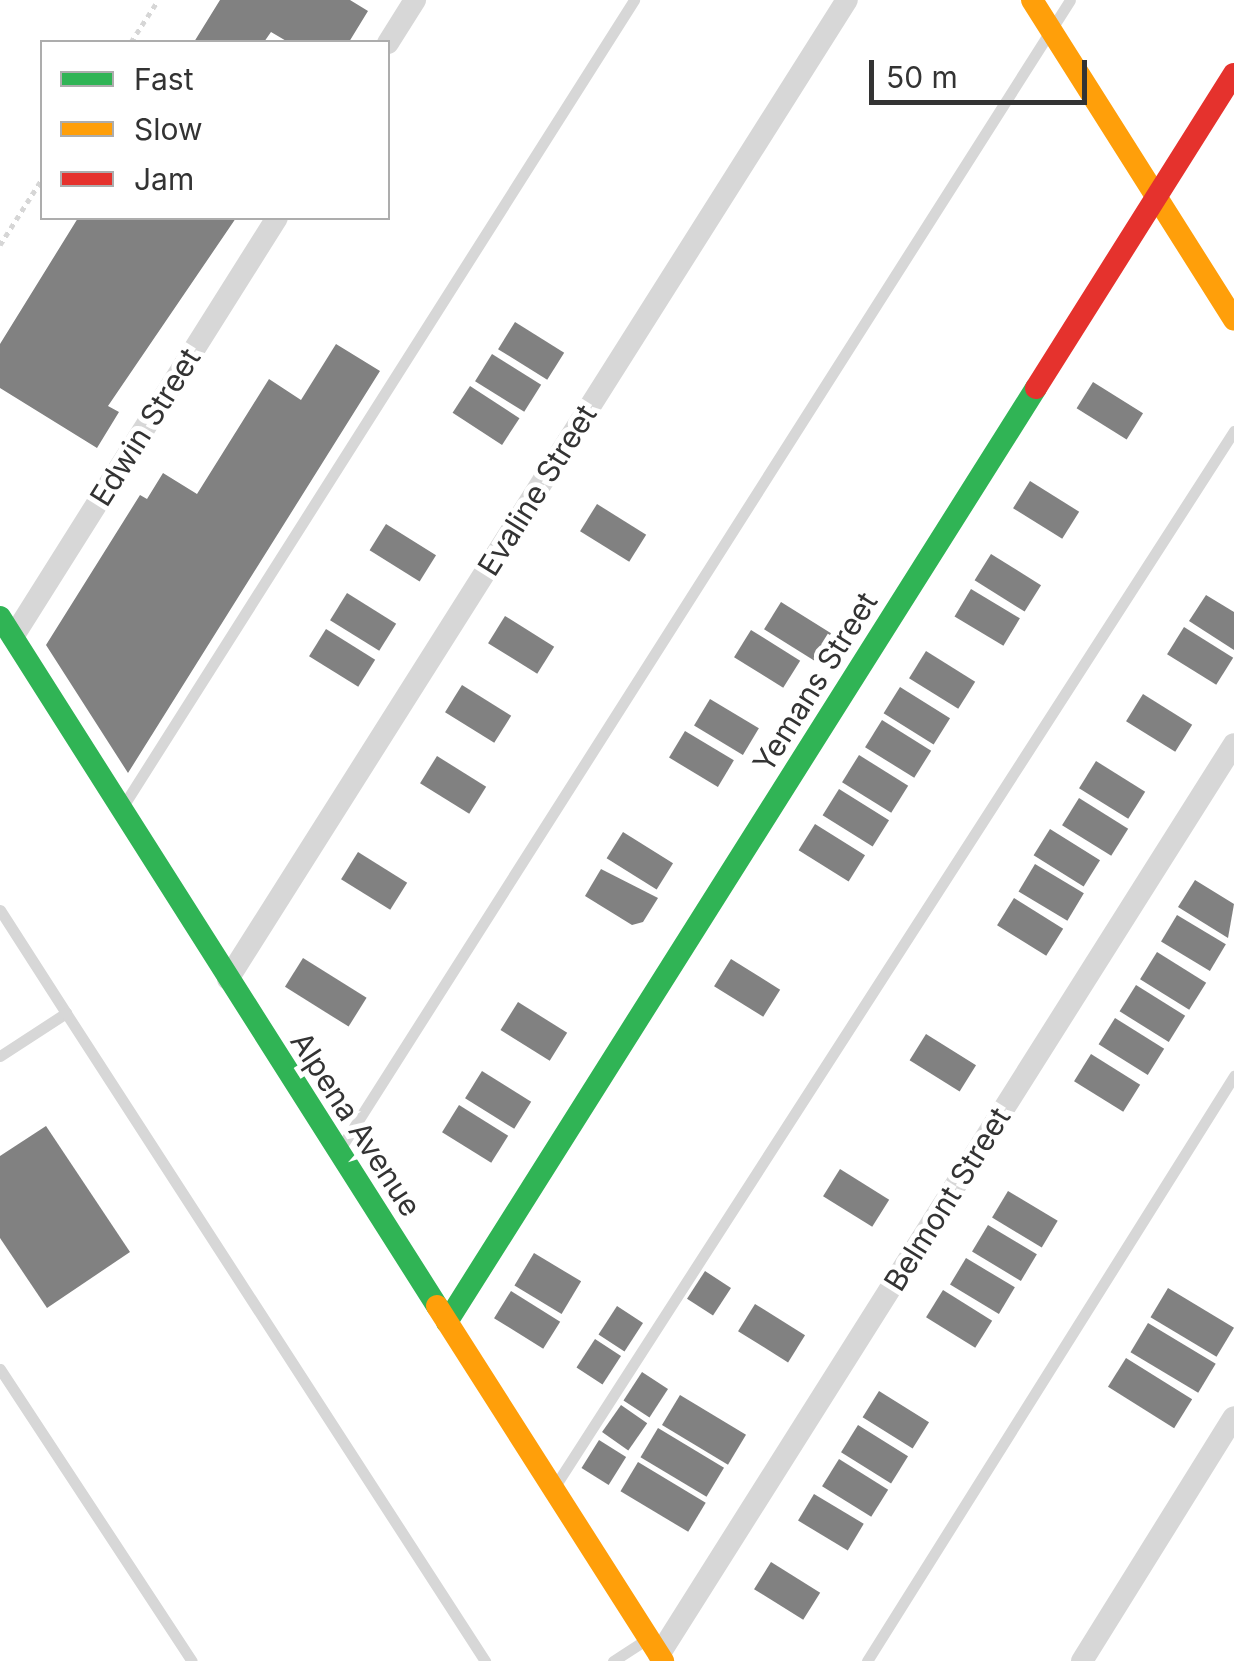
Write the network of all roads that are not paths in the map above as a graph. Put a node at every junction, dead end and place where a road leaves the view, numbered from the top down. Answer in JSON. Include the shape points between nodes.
{"nodes":[{"id":1,"x":415,"y":0,"type":"edge"},
{"id":2,"x":634,"y":0,"type":"edge"},
{"id":3,"x":847,"y":0,"type":"edge"},
{"id":4,"x":1032,"y":0,"type":"edge"},
{"id":5,"x":1070,"y":0,"type":"edge"},
{"id":6,"x":1051,"y":30,"type":"junction"},
{"id":7,"x":390,"y":40,"type":"edge"},
{"id":8,"x":1234,"y":74,"type":"edge"},
{"id":9,"x":1156,"y":197,"type":"junction"},
{"id":10,"x":276,"y":220,"type":"edge"},
{"id":11,"x":1234,"y":320,"type":"edge"},
{"id":12,"x":1234,"y":431,"type":"edge"},
{"id":13,"x":6,"y":627,"type":"edge"},
{"id":14,"x":1234,"y":744,"type":"edge"},
{"id":15,"x":120,"y":811,"type":"junction"},
{"id":16,"x":0,"y":910,"type":"edge"},
{"id":17,"x":228,"y":979,"type":"junction"},
{"id":18,"x":66,"y":1012,"type":"junction"},
{"id":19,"x":0,"y":1056,"type":"edge"},
{"id":20,"x":1234,"y":1076,"type":"edge"},
{"id":21,"x":338,"y":1152,"type":"junction"},
{"id":22,"x":446,"y":1322,"type":"junction"},
{"id":23,"x":0,"y":1369,"type":"edge"},
{"id":24,"x":1234,"y":1418,"type":"edge"},
{"id":25,"x":553,"y":1489,"type":"junction"},
{"id":26,"x":657,"y":1651,"type":"edge"},
{"id":27,"x":192,"y":1661,"type":"edge"},
{"id":28,"x":485,"y":1661,"type":"edge"},
{"id":29,"x":613,"y":1661,"type":"edge"},
{"id":30,"x":868,"y":1661,"type":"edge"},
{"id":31,"x":1082,"y":1661,"type":"edge"}],
"edges":[{"from":1,"to":7,"type":"street"},
{"from":2,"to":15,"type":"lane"},
{"from":3,"to":17,"type":"street","name":"Evaline Street"},
{"from":4,"to":6,"type":"street"},
{"from":5,"to":6,"type":"lane"},
{"from":6,"to":9,"type":"street"},
{"from":6,"to":21,"type":"lane"},
{"from":8,"to":9,"type":"street","name":"Yemans Street"},
{"from":9,"to":11,"type":"street"},
{"from":9,"to":22,"type":"street","name":"Yemans Street"},
{"from":10,"to":13,"type":"street","name":"Edwin Street"},
{"from":12,"to":25,"type":"lane"},
{"from":13,"to":15,"type":"street","name":"Alpena Avenue"},
{"from":14,"to":26,"type":"street","name":"Belmont Street"},
{"from":15,"to":17,"type":"street","name":"Alpena Avenue"},
{"from":16,"to":18,"type":"lane"},
{"from":17,"to":21,"type":"street","name":"Alpena Avenue"},
{"from":18,"to":19,"type":"lane"},
{"from":18,"to":28,"type":"lane"},
{"from":20,"to":30,"type":"lane"},
{"from":21,"to":22,"type":"street","name":"Alpena Avenue"},
{"from":22,"to":25,"type":"street","name":"Alpena Avenue"},
{"from":23,"to":27,"type":"lane"},
{"from":24,"to":31,"type":"street"},
{"from":25,"to":26,"type":"street","name":"Alpena Avenue"},
{"from":26,"to":29,"type":"lane"}]}
